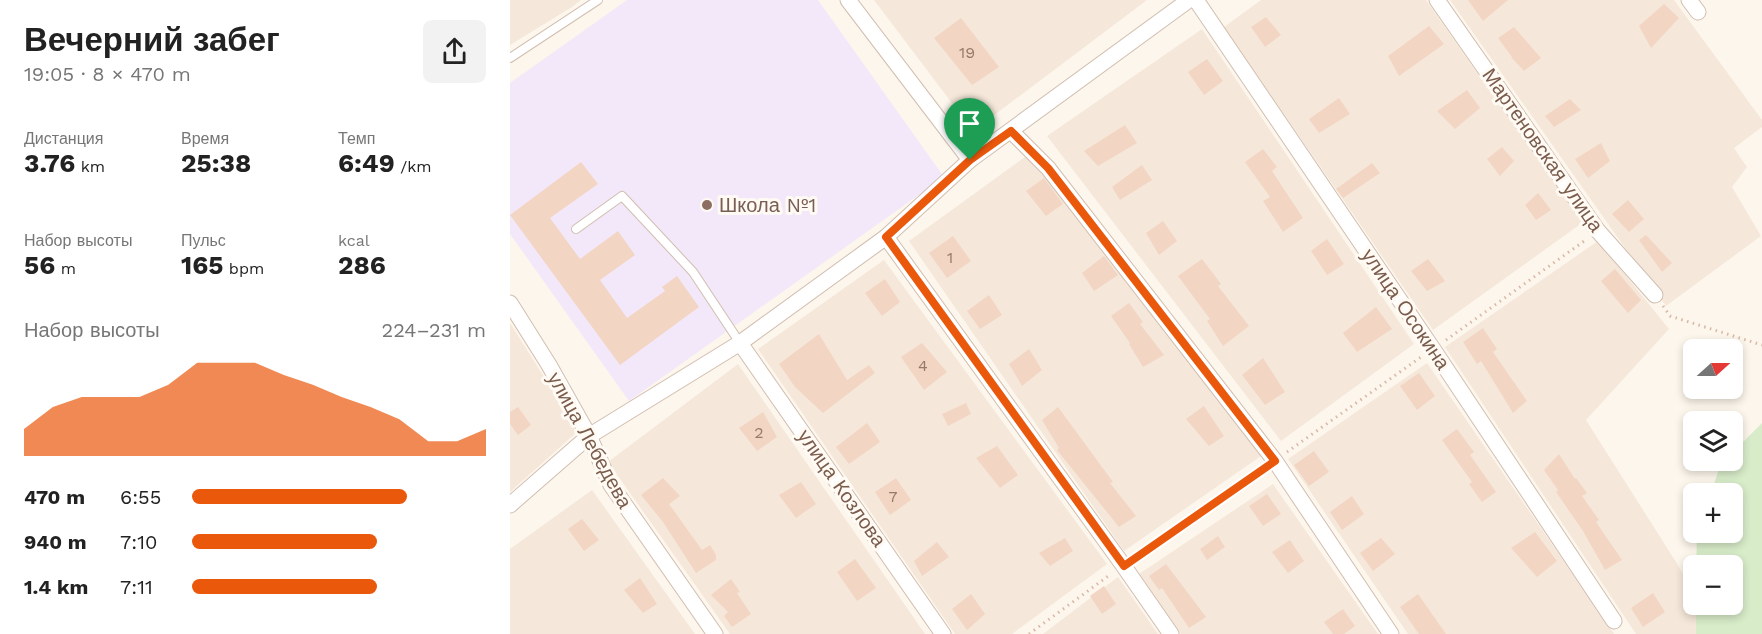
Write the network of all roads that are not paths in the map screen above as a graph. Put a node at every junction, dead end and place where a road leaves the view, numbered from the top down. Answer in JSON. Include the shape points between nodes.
{"nodes":[{"id":1,"x":598,"y":0,"type":"edge"},
{"id":2,"x":848,"y":0,"type":"edge"},
{"id":3,"x":1190,"y":0,"type":"edge"},
{"id":4,"x":1196,"y":0,"type":"edge"},
{"id":5,"x":1437,"y":0,"type":"edge"},
{"id":6,"x":510,"y":58,"type":"edge"},
{"id":7,"x":1011,"y":131,"type":"junction"},
{"id":8,"x":970,"y":160,"type":"junction"},
{"id":9,"x":576,"y":229,"type":"dead end"},
{"id":10,"x":886,"y":237,"type":"junction"},
{"id":11,"x":1655,"y":295,"type":"road end"},
{"id":12,"x":510,"y":303,"type":"edge"},
{"id":13,"x":740,"y":343,"type":"junction"},
{"id":14,"x":589,"y":436,"type":"junction"},
{"id":15,"x":510,"y":505,"type":"edge"},
{"id":16,"x":1614,"y":621,"type":"dead end"},
{"id":17,"x":715,"y":634,"type":"edge"},
{"id":18,"x":943,"y":634,"type":"edge"},
{"id":19,"x":1171,"y":634,"type":"edge"},
{"id":20,"x":1391,"y":634,"type":"edge"}],
"edges":[{"from":1,"to":6,"type":"lane"},
{"from":2,"to":8,"type":"street"},
{"from":3,"to":7,"type":"street"},
{"from":4,"to":16,"type":"street","name":"улица Осокина"},
{"from":5,"to":11,"type":"street","name":"Мартеновская улица","via":[[1598,231]]},
{"from":7,"to":8,"type":"street"},
{"from":7,"to":20,"type":"street","via":[[1048,168],[1275,461]]},
{"from":8,"to":10,"type":"street"},
{"from":9,"to":13,"type":"lane","via":[[622,196],[693,272]]},
{"from":10,"to":13,"type":"street"},
{"from":10,"to":19,"type":"street"},
{"from":12,"to":14,"type":"street","name":"улица Лебедева"},
{"from":13,"to":14,"type":"street"},
{"from":13,"to":18,"type":"street","name":"улица Козлова"},
{"from":14,"to":15,"type":"street"},
{"from":14,"to":17,"type":"street","name":"улица Лебедева","via":[[611,485]]}]}
